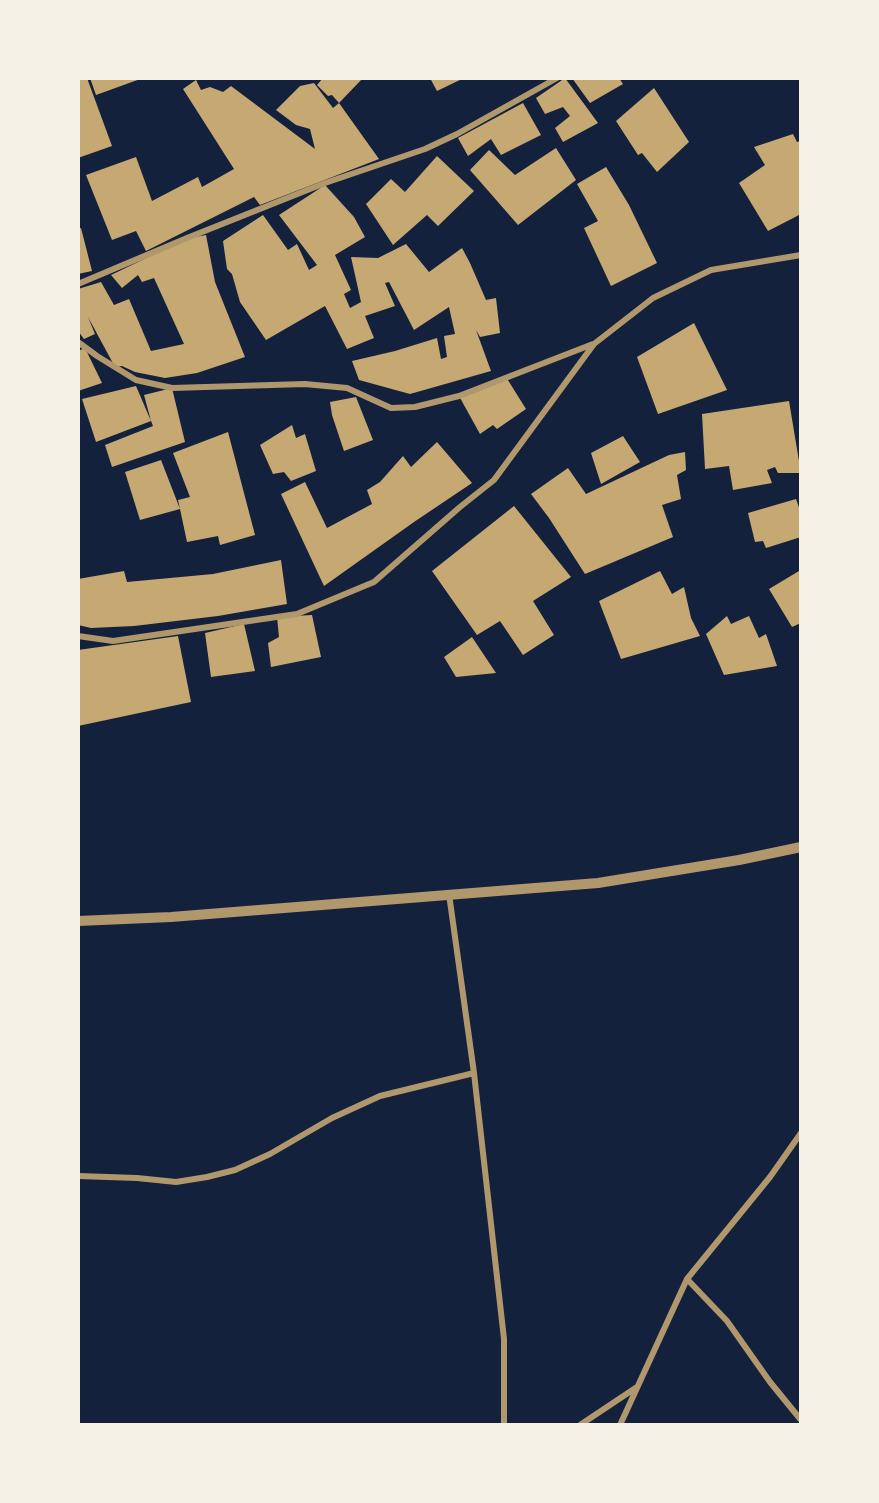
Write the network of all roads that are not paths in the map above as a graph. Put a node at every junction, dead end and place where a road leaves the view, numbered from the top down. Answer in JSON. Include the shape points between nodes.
{"nodes":[{"id":1,"x":557,"y":78,"type":"edge"},
{"id":2,"x":801,"y":255,"type":"edge"},
{"id":3,"x":78,"y":284,"type":"edge"},
{"id":4,"x":78,"y":342,"type":"edge"},
{"id":5,"x":594,"y":344,"type":"junction"},
{"id":6,"x":78,"y":636,"type":"edge"},
{"id":7,"x":801,"y":847,"type":"edge"},
{"id":8,"x":449,"y":894,"type":"junction"},
{"id":9,"x":78,"y":921,"type":"edge"},
{"id":10,"x":474,"y":1073,"type":"junction"},
{"id":11,"x":801,"y":1133,"type":"edge"},
{"id":12,"x":78,"y":1176,"type":"edge"},
{"id":13,"x":687,"y":1279,"type":"junction"},
{"id":14,"x":637,"y":1386,"type":"junction"},
{"id":15,"x":801,"y":1420,"type":"edge"},
{"id":16,"x":504,"y":1425,"type":"edge"},
{"id":17,"x":580,"y":1425,"type":"edge"},
{"id":18,"x":620,"y":1425,"type":"edge"}],
"edges":[{"from":1,"to":3,"type":"street","via":[[425,149],[325,183]]},
{"from":2,"to":5,"type":"street","via":[[711,270],[653,298]]},
{"from":4,"to":5,"type":"street","via":[[136,380],[172,388],[305,384],[347,388],[390,408],[415,407],[459,396]]},
{"from":5,"to":6,"type":"street","via":[[494,480],[374,582],[297,614],[113,641]]},
{"from":7,"to":8,"type":"street","via":[[598,883]]},
{"from":8,"to":9,"type":"street"},
{"from":8,"to":10,"type":"street"},
{"from":10,"to":12,"type":"street","via":[[380,1096],[236,1170],[176,1182]]},
{"from":10,"to":16,"type":"street","via":[[504,1339]]},
{"from":11,"to":13,"type":"street"},
{"from":13,"to":14,"type":"street"},
{"from":13,"to":15,"type":"street","via":[[728,1321]]},
{"from":14,"to":17,"type":"street"},
{"from":14,"to":18,"type":"street"}]}
